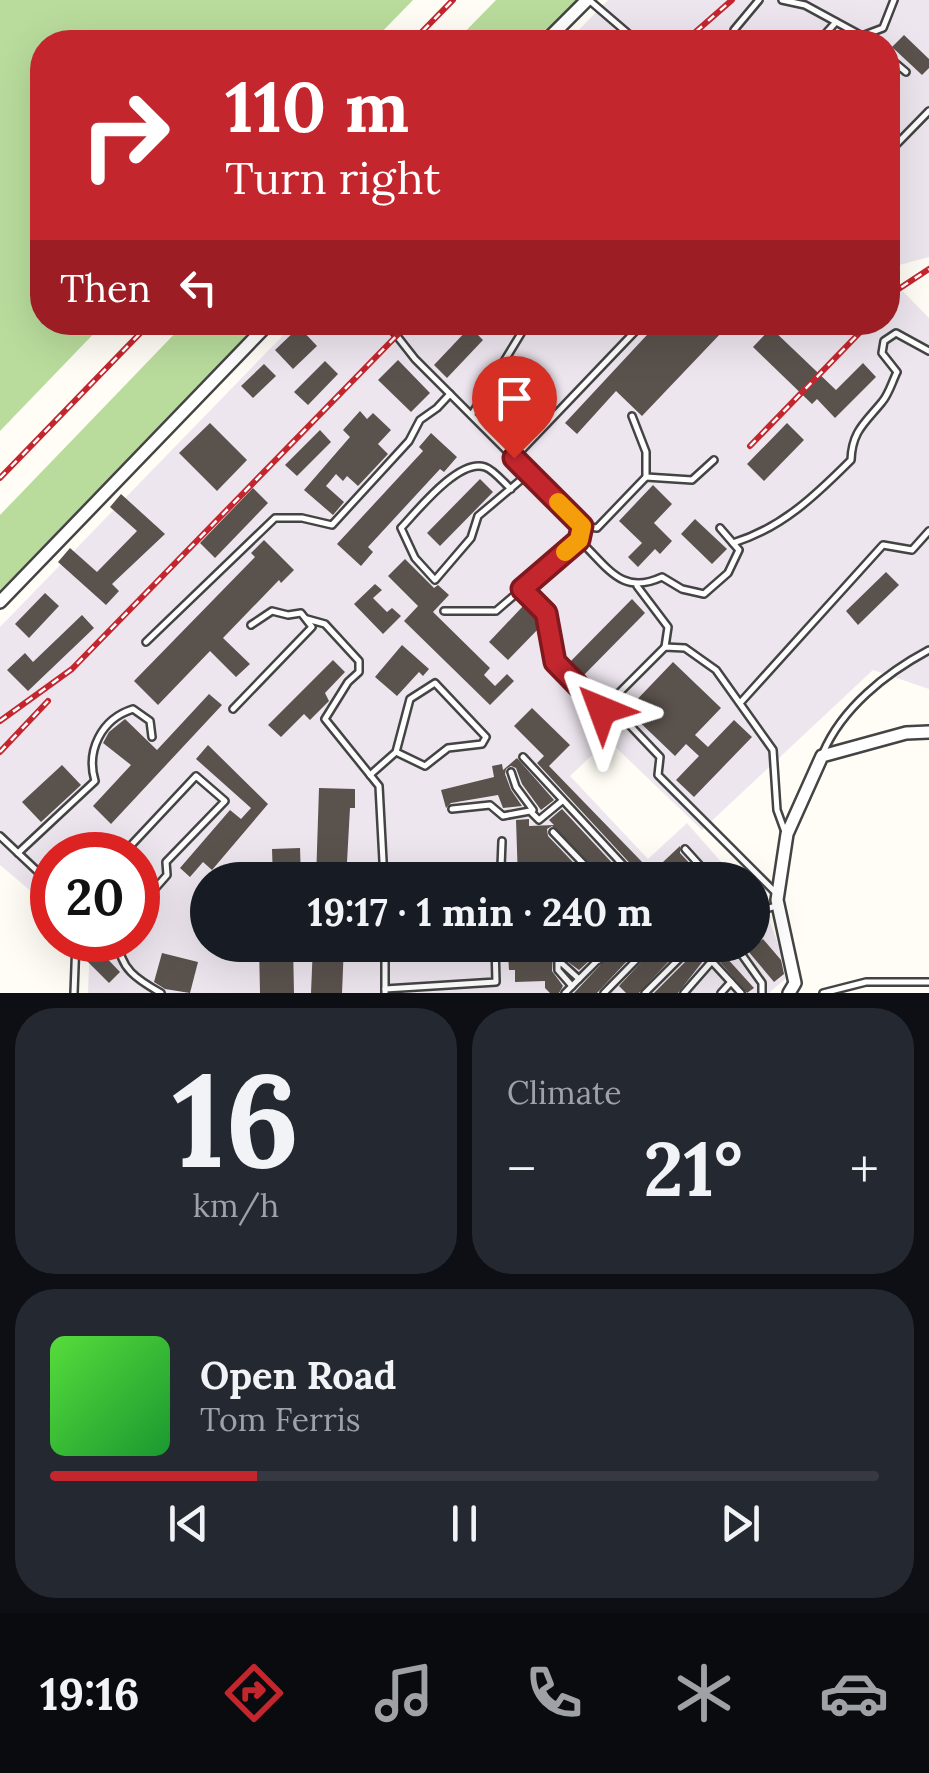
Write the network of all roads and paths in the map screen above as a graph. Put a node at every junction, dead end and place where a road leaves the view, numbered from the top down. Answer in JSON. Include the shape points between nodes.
{"nodes":[{"id":1,"x":588,"y":0,"type":"edge"},
{"id":2,"x":759,"y":0,"type":"edge"},
{"id":3,"x":782,"y":0,"type":"edge"},
{"id":4,"x":894,"y":0,"type":"edge"},
{"id":5,"x":836,"y":22,"type":"junction"},
{"id":6,"x":558,"y":30,"type":"edge"},
{"id":7,"x":624,"y":30,"type":"edge"},
{"id":8,"x":734,"y":30,"type":"edge"},
{"id":9,"x":829,"y":30,"type":"edge"},
{"id":10,"x":851,"y":30,"type":"edge"},
{"id":11,"x":878,"y":30,"type":"edge"},
{"id":12,"x":900,"y":67,"type":"edge"},
{"id":13,"x":906,"y":72,"type":"dead end"},
{"id":14,"x":929,"y":111,"type":"edge"},
{"id":15,"x":900,"y":140,"type":"edge"},
{"id":16,"x":900,"y":334,"type":"edge"},
{"id":17,"x":257,"y":335,"type":"edge"},
{"id":18,"x":396,"y":335,"type":"edge"},
{"id":19,"x":520,"y":335,"type":"edge"},
{"id":20,"x":632,"y":335,"type":"edge"},
{"id":21,"x":892,"y":335,"type":"edge"},
{"id":22,"x":929,"y":351,"type":"edge"},
{"id":23,"x":450,"y":394,"type":"junction"},
{"id":24,"x":471,"y":415,"type":"junction"},
{"id":25,"x":632,"y":416,"type":"dead end"},
{"id":26,"x":514,"y":458,"type":"junction"},
{"id":27,"x":714,"y":460,"type":"dead end"},
{"id":28,"x":529,"y":473,"type":"junction"},
{"id":29,"x":646,"y":477,"type":"junction"},
{"id":30,"x":511,"y":488,"type":"junction"},
{"id":31,"x":582,"y":526,"type":"junction"},
{"id":32,"x":720,"y":528,"type":"dead end"},
{"id":33,"x":929,"y":531,"type":"edge"},
{"id":34,"x":579,"y":540,"type":"junction"},
{"id":35,"x":733,"y":543,"type":"junction"},
{"id":36,"x":637,"y":586,"type":"junction"},
{"id":37,"x":522,"y":589,"type":"junction"},
{"id":38,"x":0,"y":602,"type":"edge"},
{"id":39,"x":444,"y":611,"type":"dead end"},
{"id":40,"x":306,"y":619,"type":"junction"},
{"id":41,"x":251,"y":625,"type":"dead end"},
{"id":42,"x":146,"y":642,"type":"dead end"},
{"id":43,"x":665,"y":647,"type":"junction"},
{"id":44,"x":929,"y":650,"type":"edge"},
{"id":45,"x":741,"y":702,"type":"junction"},
{"id":46,"x":233,"y":708,"type":"dead end"},
{"id":47,"x":602,"y":710,"type":"junction"},
{"id":48,"x":589,"y":723,"type":"dead end"},
{"id":49,"x":929,"y":732,"type":"edge"},
{"id":50,"x":152,"y":737,"type":"dead end"},
{"id":51,"x":396,"y":752,"type":"junction"},
{"id":52,"x":822,"y":756,"type":"junction"},
{"id":53,"x":524,"y":757,"type":"dead end"},
{"id":54,"x":511,"y":772,"type":"dead end"},
{"id":55,"x":370,"y":775,"type":"junction"},
{"id":56,"x":562,"y":801,"type":"junction"},
{"id":57,"x":452,"y":809,"type":"dead end"},
{"id":58,"x":536,"y":817,"type":"junction"},
{"id":59,"x":144,"y":832,"type":"edge"},
{"id":60,"x":552,"y":832,"type":"dead end"},
{"id":61,"x":786,"y":834,"type":"junction"},
{"id":62,"x":0,"y":836,"type":"edge"},
{"id":63,"x":502,"y":841,"type":"dead end"},
{"id":64,"x":685,"y":849,"type":"dead end"},
{"id":65,"x":18,"y":853,"type":"junction"},
{"id":66,"x":384,"y":862,"type":"edge"},
{"id":67,"x":501,"y":862,"type":"edge"},
{"id":68,"x":581,"y":862,"type":"edge"},
{"id":69,"x":619,"y":862,"type":"edge"},
{"id":70,"x":697,"y":862,"type":"edge"},
{"id":71,"x":30,"y":864,"type":"edge"},
{"id":72,"x":160,"y":881,"type":"edge"},
{"id":73,"x":778,"y":900,"type":"junction"},
{"id":74,"x":770,"y":904,"type":"edge"},
{"id":75,"x":75,"y":962,"type":"edge"},
{"id":76,"x":122,"y":962,"type":"edge"},
{"id":77,"x":384,"y":962,"type":"edge"},
{"id":78,"x":495,"y":962,"type":"edge"},
{"id":79,"x":596,"y":962,"type":"edge"},
{"id":80,"x":634,"y":962,"type":"edge"},
{"id":81,"x":677,"y":962,"type":"edge"},
{"id":82,"x":711,"y":962,"type":"edge"},
{"id":83,"x":713,"y":962,"type":"edge"},
{"id":84,"x":749,"y":962,"type":"edge"},
{"id":85,"x":579,"y":979,"type":"junction"},
{"id":86,"x":731,"y":982,"type":"junction"},
{"id":87,"x":929,"y":982,"type":"edge"},
{"id":88,"x":572,"y":986,"type":"junction"},
{"id":89,"x":385,"y":991,"type":"edge"},
{"id":90,"x":74,"y":993,"type":"edge"},
{"id":91,"x":160,"y":993,"type":"edge"},
{"id":92,"x":565,"y":993,"type":"edge"},
{"id":93,"x":604,"y":993,"type":"edge"},
{"id":94,"x":645,"y":993,"type":"edge"},
{"id":95,"x":684,"y":993,"type":"edge"},
{"id":96,"x":721,"y":993,"type":"edge"},
{"id":97,"x":741,"y":993,"type":"edge"},
{"id":98,"x":762,"y":993,"type":"edge"},
{"id":99,"x":789,"y":993,"type":"edge"},
{"id":100,"x":823,"y":993,"type":"edge"}],
"edges":[{"from":1,"to":6,"type":"street"},
{"from":1,"to":7,"type":"lane"},
{"from":2,"to":8,"type":"lane"},
{"from":3,"to":5,"type":"lane"},
{"from":4,"to":11,"type":"lane"},
{"from":5,"to":9,"type":"lane"},
{"from":5,"to":10,"type":"lane"},
{"from":12,"to":13,"type":"lane"},
{"from":14,"to":15,"type":"lane"},
{"from":16,"to":22,"type":"lane"},
{"from":17,"to":38,"type":"street"},
{"from":18,"to":23,"type":"lane"},
{"from":19,"to":24,"type":"lane"},
{"from":20,"to":26,"type":"lane"},
{"from":21,"to":35,"type":"lane","via":[[882,354],[897,372],[885,399],[859,426],[851,460],[792,514]]},
{"from":23,"to":24,"type":"lane"},
{"from":23,"to":42,"type":"lane","via":[[332,524],[275,518]]},
{"from":24,"to":26,"type":"lane"},
{"from":25,"to":29,"type":"lane","via":[[646,452]]},
{"from":26,"to":28,"type":"lane"},
{"from":27,"to":29,"type":"lane","via":[[692,480]]},
{"from":28,"to":30,"type":"lane"},
{"from":28,"to":31,"type":"lane"},
{"from":29,"to":31,"type":"lane","via":[[597,528]]},
{"from":30,"to":30,"type":"lane","via":[[478,516],[471,538],[435,580],[401,528],[468,467],[486,468]]},
{"from":31,"to":34,"type":"lane"},
{"from":32,"to":35,"type":"lane"},
{"from":33,"to":45,"type":"lane","via":[[912,550],[883,545]]},
{"from":34,"to":36,"type":"lane"},
{"from":34,"to":37,"type":"lane"},
{"from":35,"to":36,"type":"lane","via":[[740,550],[728,573],[704,594],[662,578]]},
{"from":36,"to":43,"type":"lane","via":[[668,626]]},
{"from":37,"to":39,"type":"lane","via":[[496,612]]},
{"from":37,"to":47,"type":"lane","via":[[546,613],[555,662]]},
{"from":40,"to":41,"type":"lane","via":[[272,612]]},
{"from":40,"to":46,"type":"lane","via":[[312,627]]},
{"from":40,"to":55,"type":"lane","via":[[325,624],[359,661],[359,672],[325,719]]},
{"from":43,"to":45,"type":"lane","via":[[685,648],[716,670]]},
{"from":43,"to":47,"type":"lane"},
{"from":44,"to":52,"type":"lane","via":[[882,680],[832,730]]},
{"from":45,"to":61,"type":"lane","via":[[773,750],[777,810]]},
{"from":47,"to":48,"type":"lane"},
{"from":47,"to":73,"type":"lane","via":[[623,718],[660,757],[658,775]]},
{"from":49,"to":52,"type":"street"},
{"from":50,"to":65,"type":"lane","via":[[150,721],[133,708],[121,712],[93,743],[95,782]]},
{"from":51,"to":51,"type":"lane","via":[[426,766],[448,748],[482,744],[486,737],[435,683],[410,699]]},
{"from":51,"to":55,"type":"lane"},
{"from":52,"to":61,"type":"street"},
{"from":53,"to":56,"type":"lane"},
{"from":54,"to":58,"type":"lane"},
{"from":55,"to":66,"type":"lane","via":[[379,786]]},
{"from":56,"to":58,"type":"lane"},
{"from":56,"to":69,"type":"lane"},
{"from":57,"to":58,"type":"lane","via":[[490,805],[502,816],[530,811]]},
{"from":59,"to":72,"type":"lane","via":[[196,776],[225,801],[166,862]]},
{"from":60,"to":68,"type":"lane"},
{"from":61,"to":73,"type":"street"},
{"from":62,"to":65,"type":"lane"},
{"from":63,"to":67,"type":"lane"},
{"from":64,"to":70,"type":"lane"},
{"from":65,"to":71,"type":"lane"},
{"from":73,"to":74,"type":"lane"},
{"from":73,"to":99,"type":"street","via":[[795,983]]},
{"from":75,"to":90,"type":"lane"},
{"from":76,"to":91,"type":"lane","via":[[135,979]]},
{"from":77,"to":89,"type":"lane"},
{"from":78,"to":89,"type":"lane","via":[[496,982]]},
{"from":79,"to":85,"type":"lane"},
{"from":80,"to":93,"type":"lane"},
{"from":81,"to":94,"type":"lane"},
{"from":82,"to":95,"type":"lane"},
{"from":83,"to":86,"type":"lane"},
{"from":84,"to":98,"type":"lane"},
{"from":85,"to":88,"type":"lane"},
{"from":85,"to":88,"type":"lane","via":[[558,960]]},
{"from":86,"to":96,"type":"lane"},
{"from":86,"to":97,"type":"lane"},
{"from":87,"to":100,"type":"lane","via":[[866,982]]},
{"from":88,"to":92,"type":"lane"}]}
